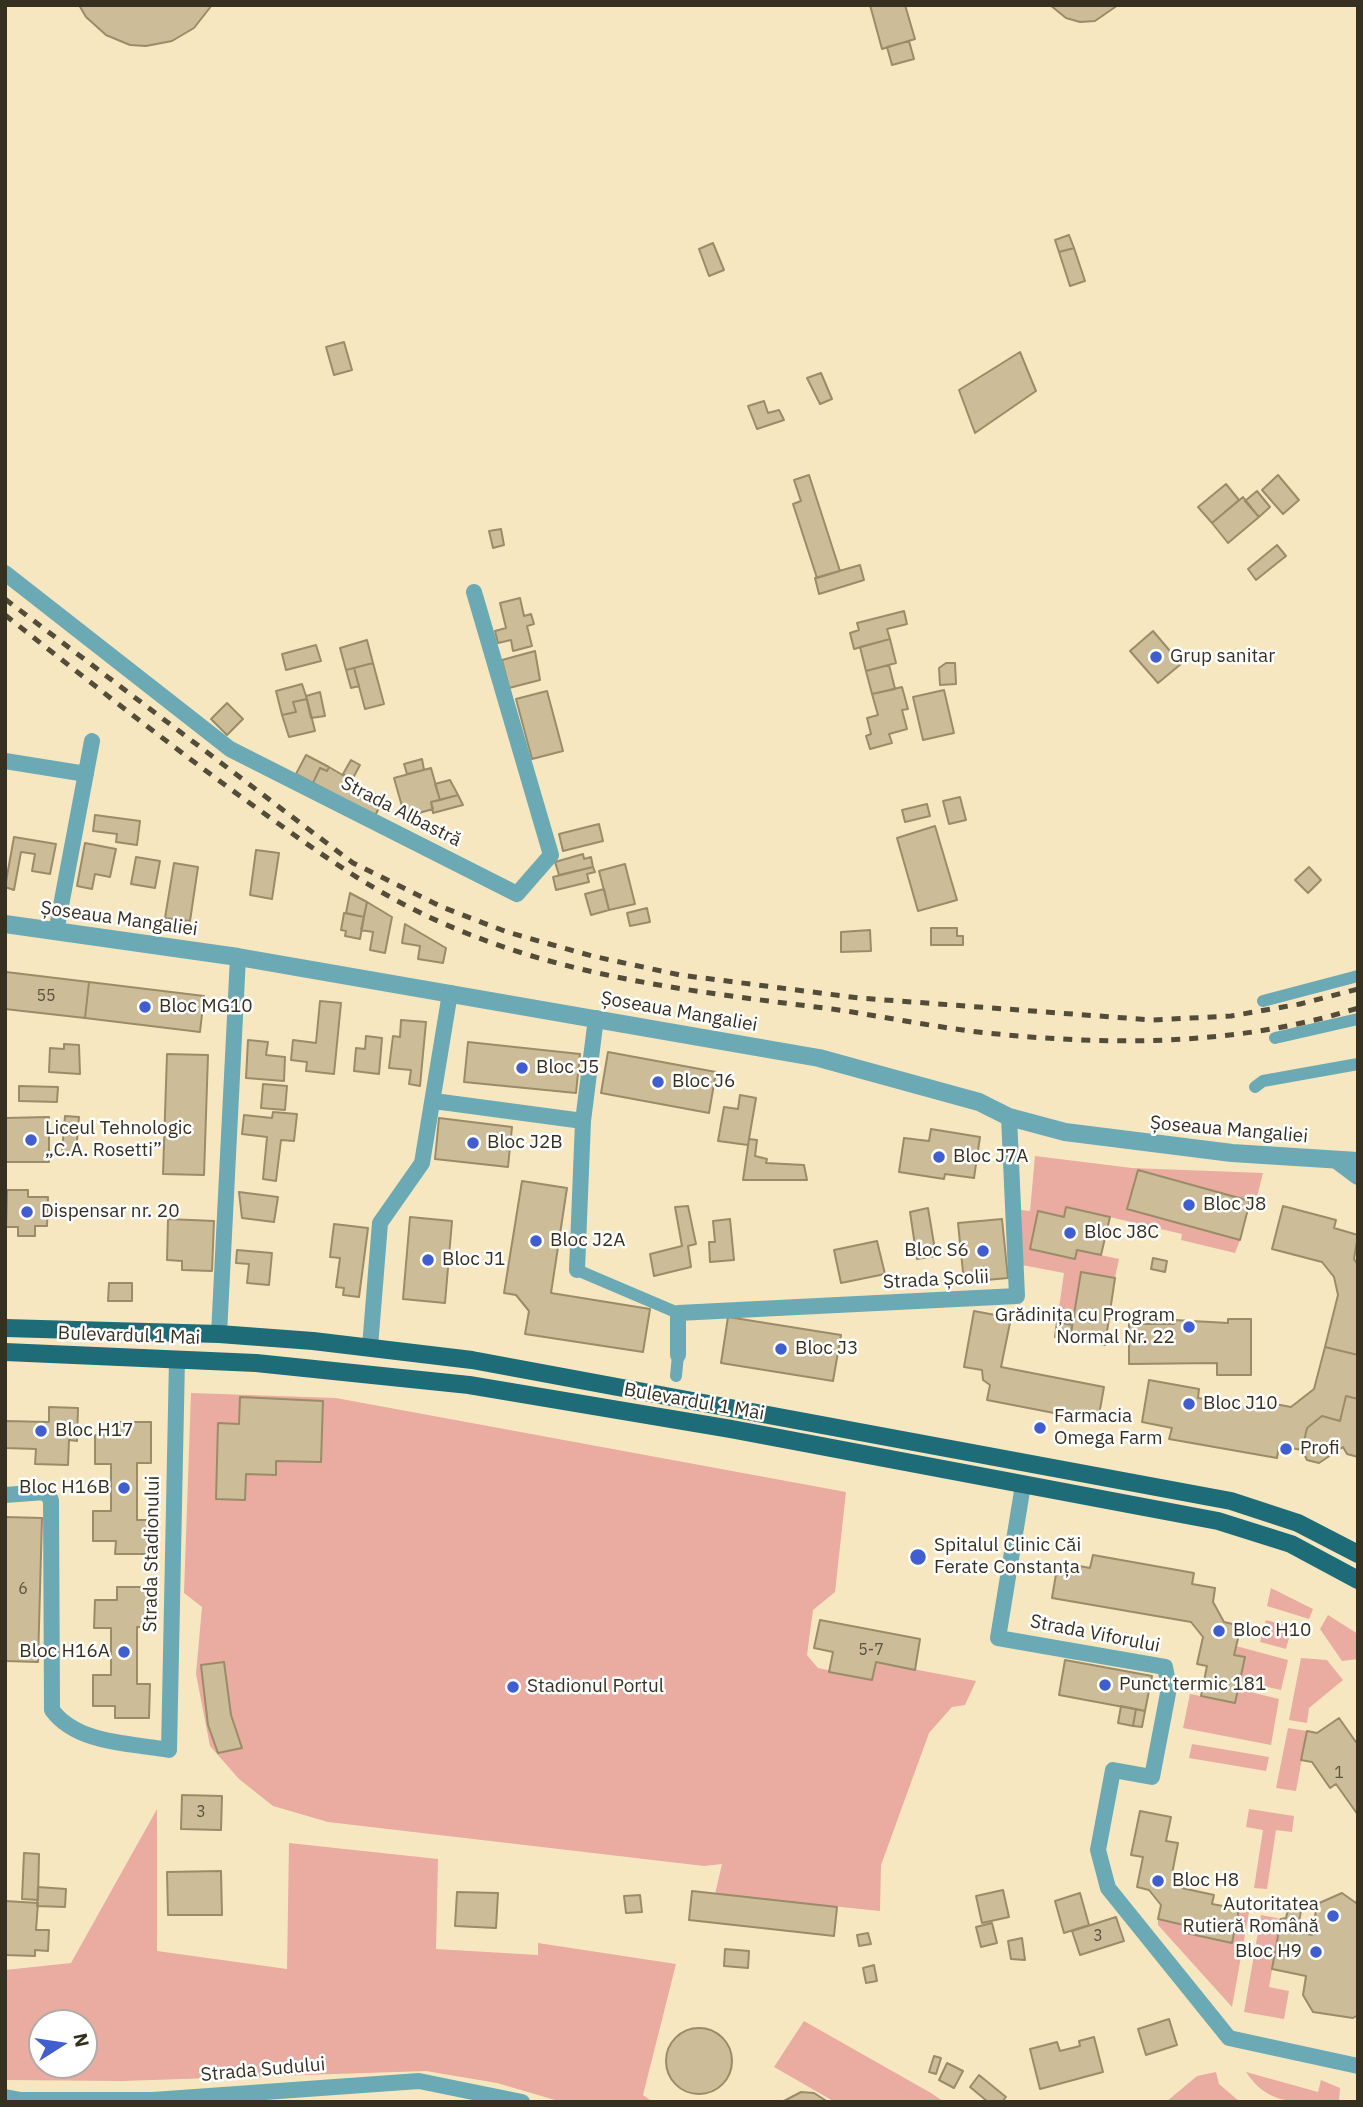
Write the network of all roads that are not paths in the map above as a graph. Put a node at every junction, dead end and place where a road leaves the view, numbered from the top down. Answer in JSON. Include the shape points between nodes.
{"nodes":[{"id":1,"x":5,"y":573,"type":"edge"},
{"id":2,"x":474,"y":592,"type":"dead end"},
{"id":3,"x":92,"y":741,"type":"dead end"},
{"id":4,"x":5,"y":761,"type":"edge"},
{"id":5,"x":86,"y":774,"type":"junction"},
{"id":6,"x":5,"y":924,"type":"edge"},
{"id":7,"x":57,"y":932,"type":"junction"},
{"id":8,"x":238,"y":957,"type":"junction"},
{"id":9,"x":1358,"y":976,"type":"edge"},
{"id":10,"x":450,"y":993,"type":"junction"},
{"id":11,"x":1263,"y":1001,"type":"dead end"},
{"id":12,"x":596,"y":1018,"type":"junction"},
{"id":13,"x":1358,"y":1019,"type":"edge"},
{"id":14,"x":1275,"y":1038,"type":"dead end"},
{"id":15,"x":1358,"y":1064,"type":"edge"},
{"id":16,"x":1255,"y":1087,"type":"dead end"},
{"id":17,"x":434,"y":1101,"type":"junction"},
{"id":18,"x":1009,"y":1117,"type":"junction"},
{"id":19,"x":583,"y":1121,"type":"junction"},
{"id":20,"x":1338,"y":1161,"type":"junction"},
{"id":21,"x":1358,"y":1161,"type":"edge"},
{"id":22,"x":1358,"y":1176,"type":"edge"},
{"id":23,"x":577,"y":1270,"type":"joint"},
{"id":24,"x":678,"y":1313,"type":"junction"},
{"id":25,"x":5,"y":1328,"type":"edge"},
{"id":26,"x":219,"y":1334,"type":"junction"},
{"id":27,"x":370,"y":1347,"type":"junction"},
{"id":28,"x":5,"y":1352,"type":"edge"},
{"id":29,"x":678,"y":1355,"type":"joint"},
{"id":30,"x":177,"y":1359,"type":"junction"},
{"id":31,"x":676,"y":1376,"type":"dead end"},
{"id":32,"x":1023,"y":1485,"type":"junction"},
{"id":33,"x":5,"y":1495,"type":"edge"},
{"id":34,"x":1358,"y":1554,"type":"edge"},
{"id":35,"x":1358,"y":1580,"type":"edge"},
{"id":36,"x":1358,"y":2066,"type":"edge"},
{"id":37,"x":5,"y":2097,"type":"edge"},
{"id":38,"x":522,"y":2102,"type":"edge"}],
"edges":[{"from":1,"to":2,"type":"street","name":"Strada Albastră","via":[[230,749],[517,894],[551,855]]},
{"from":3,"to":5,"type":"street"},
{"from":4,"to":5,"type":"street"},
{"from":5,"to":7,"type":"street"},
{"from":6,"to":7,"type":"street","name":"Șoseaua Mangaliei"},
{"from":7,"to":8,"type":"street","name":"Șoseaua Mangaliei"},
{"from":8,"to":10,"type":"street","name":"Șoseaua Mangaliei"},
{"from":8,"to":26,"type":"street"},
{"from":9,"to":11,"type":"street"},
{"from":10,"to":12,"type":"street","name":"Șoseaua Mangaliei"},
{"from":10,"to":17,"type":"street"},
{"from":12,"to":18,"type":"street","name":"Șoseaua Mangaliei","via":[[819,1058],[979,1102]]},
{"from":12,"to":19,"type":"street"},
{"from":13,"to":14,"type":"street"},
{"from":15,"to":16,"type":"street","via":[[1263,1081]]},
{"from":17,"to":19,"type":"street"},
{"from":17,"to":27,"type":"street","via":[[422,1163],[380,1223]]},
{"from":18,"to":20,"type":"street","name":"Șoseaua Mangaliei","via":[[1065,1132],[1130,1141]]},
{"from":18,"to":24,"type":"street","name":"Strada Școlii","via":[[1017,1296]]},
{"from":19,"to":23,"type":"street"},
{"from":20,"to":21,"type":"street","name":"Șoseaua Mangaliei"},
{"from":20,"to":22,"type":"street"},
{"from":23,"to":24,"type":"street","name":"Strada Școlii"},
{"from":24,"to":29,"type":"street"},
{"from":25,"to":26,"type":"main road","name":"Bulevardul 1 Mai"},
{"from":26,"to":27,"type":"main road","name":"Bulevardul 1 Mai"},
{"from":27,"to":34,"type":"main road","name":"Bulevardul 1 Mai","via":[[551,1374],[1207,1496],[1298,1523]]},
{"from":28,"to":30,"type":"main road","name":"Bulevardul 1 Mai"},
{"from":29,"to":31,"type":"street"},
{"from":30,"to":32,"type":"main road","name":"Bulevardul 1 Mai","via":[[317,1367],[468,1385]]},
{"from":30,"to":33,"type":"street","name":"Strada Stadionului","via":[[169,1750],[84,1735],[62,1725],[52,1710],[51,1500],[46,1492]]},
{"from":32,"to":35,"type":"main road","name":"Bulevardul 1 Mai","via":[[1238,1525],[1291,1544]]},
{"from":32,"to":36,"type":"street","name":"Strada Viforului","via":[[998,1638],[1165,1667],[1169,1688],[1152,1777],[1113,1770],[1098,1850],[1108,1888],[1229,2038]]},
{"from":37,"to":38,"type":"street","name":"Strada Sudului","via":[[153,2100],[419,2081]]}]}
